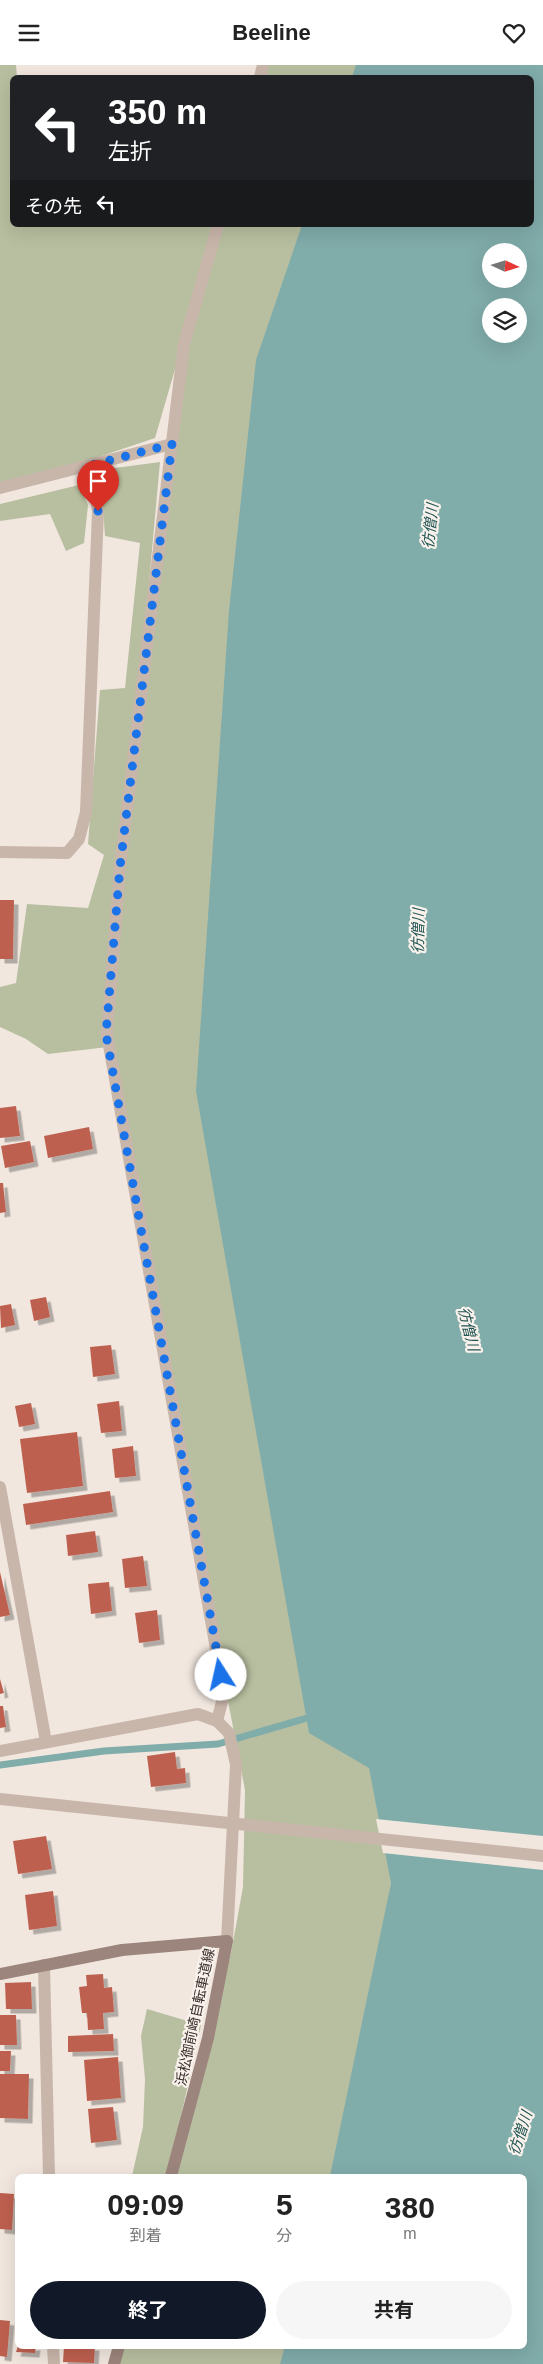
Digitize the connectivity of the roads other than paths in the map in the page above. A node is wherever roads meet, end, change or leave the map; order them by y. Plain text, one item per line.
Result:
1 (217, 227) edge
2 (172, 444) junction
3 (92, 465) junction
4 (0, 488) edge
5 (0, 853) edge
6 (0, 1487) edge
7 (217, 1721) junction
8 (46, 1742) junction
9 (0, 1751) edge
10 (0, 1799) edge
11 (232, 1825) junction
12 (543, 1856) edge
13 (227, 1941) junction
14 (44, 1965) junction
15 (0, 1974) edge
16 (49, 2174) edge
17 (172, 2174) edge
18 (53, 2349) edge
19 (118, 2349) edge
20 (54, 2364) edge
21 (114, 2364) edge

1 - 2 street
2 - 3 street
2 - 7 street
3 - 4 street
3 - 5 street
6 - 8 street
7 - 8 street
7 - 11 street
8 - 9 street
10 - 11 street
11 - 12 street
11 - 13 street
13 - 14 main road, 浜松御前崎自転車道線
13 - 17 main road, 浜松御前崎自転車道線
14 - 15 main road, 浜松御前崎自転車道線
14 - 16 street
18 - 20 street
19 - 21 main road

